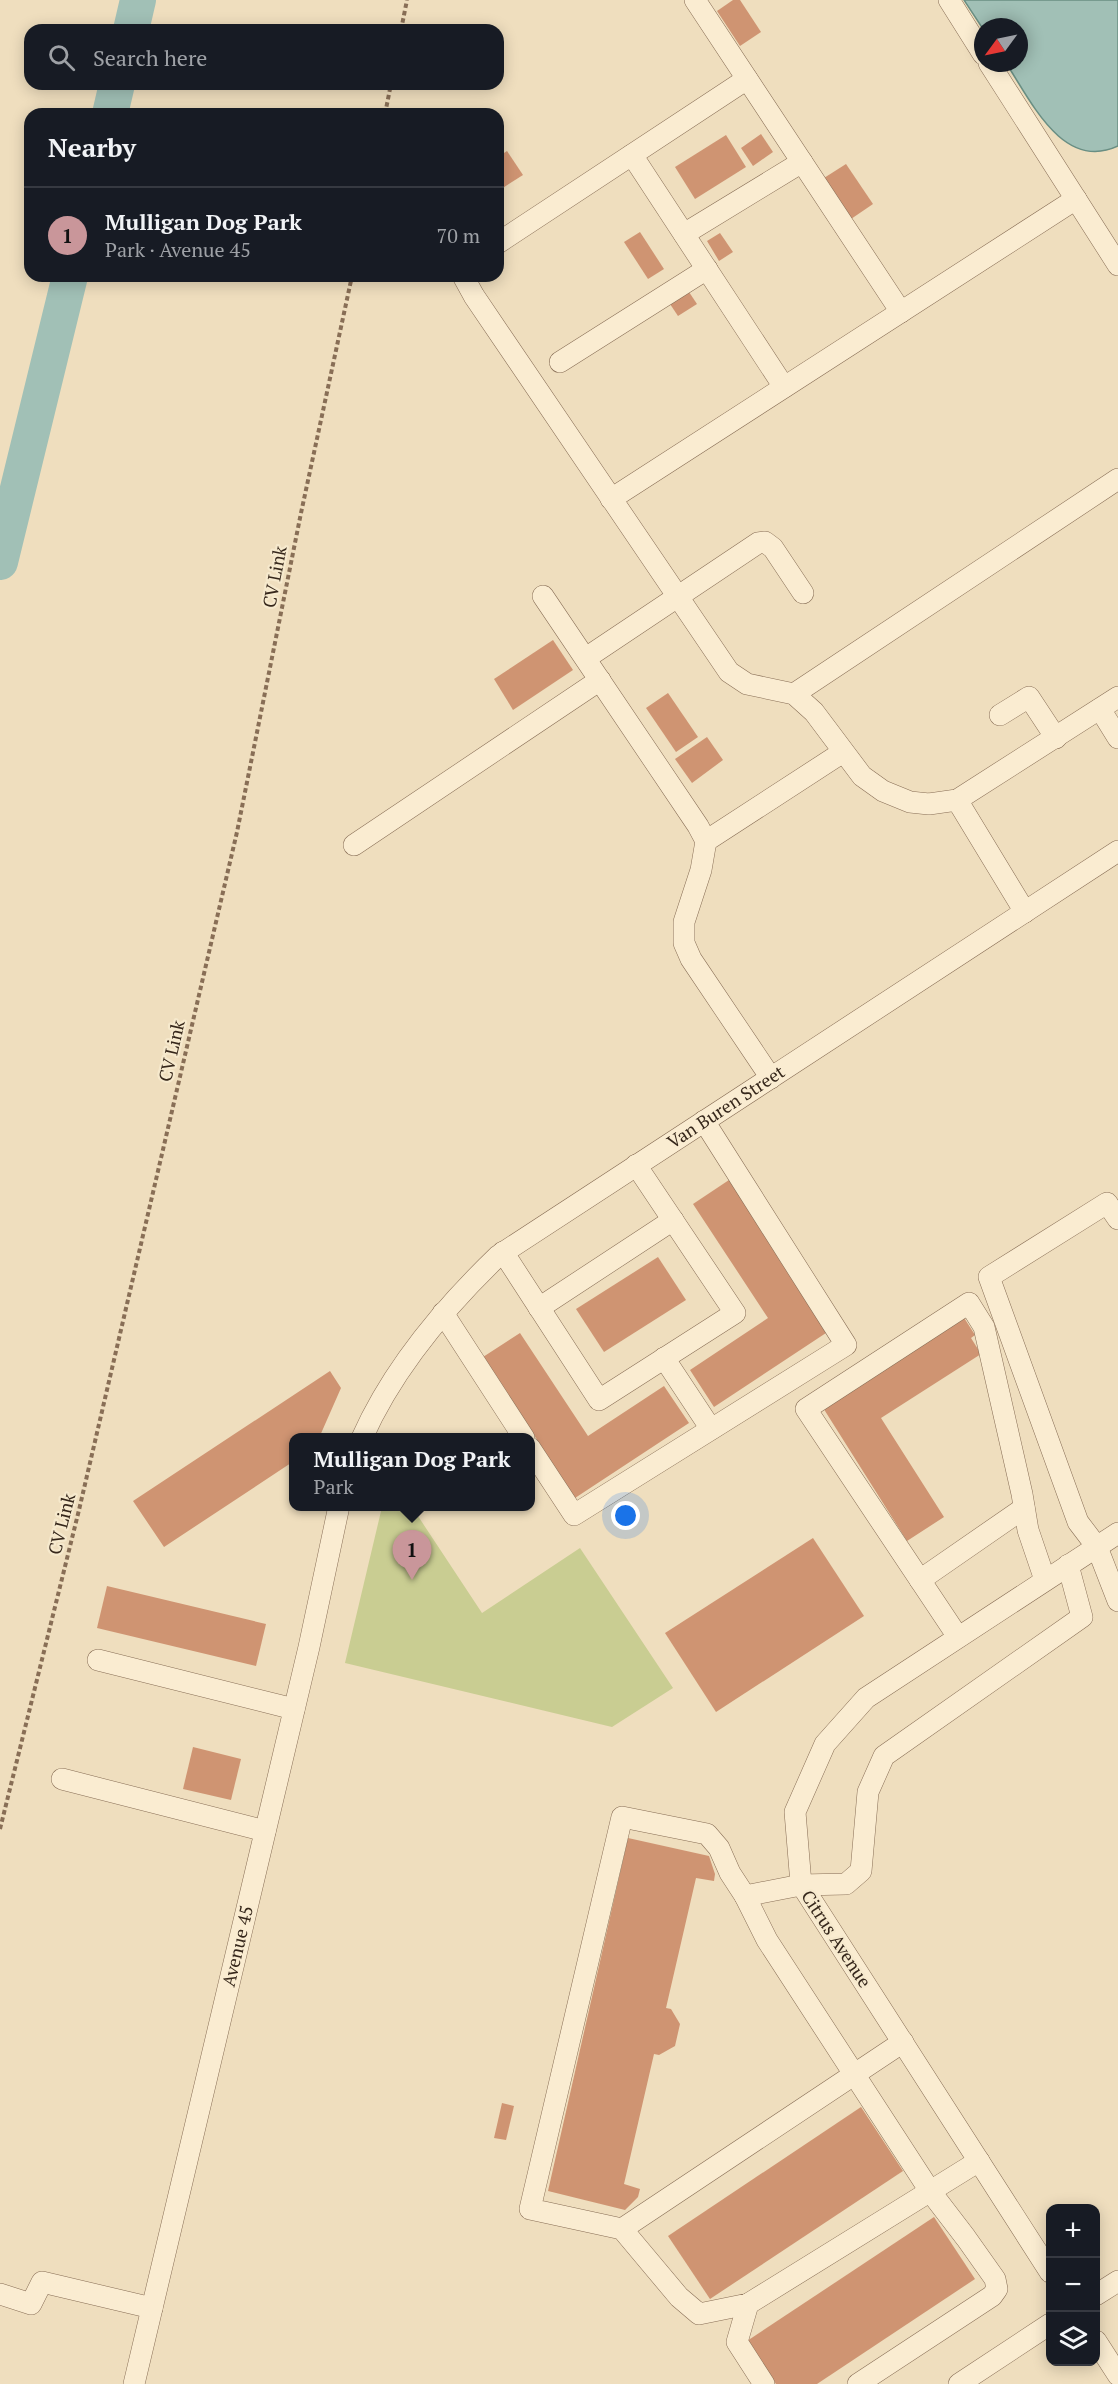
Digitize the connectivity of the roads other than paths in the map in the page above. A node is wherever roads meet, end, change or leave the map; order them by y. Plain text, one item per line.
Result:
1 (695, 0) edge
2 (949, 0) edge
3 (974, 40) edge
4 (995, 72) edge
5 (747, 79) junction
6 (632, 155) junction
7 (802, 162) junction
8 (1076, 199) junction
9 (684, 234) junction
10 (504, 239) edge
11 (1118, 265) edge
12 (707, 269) junction
13 (466, 282) edge
14 (901, 312) junction
15 (560, 362) dead end
16 (784, 387) junction
17 (1118, 479) edge
18 (611, 499) junction
19 (803, 592) dead end
20 (543, 596) dead end
21 (677, 597) junction
22 (586, 658) junction
23 (600, 680) junction
24 (794, 694) junction
25 (1118, 697) edge
26 (1100, 709) junction
27 (1000, 715) dead end
28 (1056, 738) junction
29 (1118, 738) edge
30 (843, 752) junction
31 (957, 800) junction
32 (706, 842) junction
33 (354, 845) dead end
34 (1118, 851) edge
35 (1026, 912) junction
36 (771, 1078) junction
37 (704, 1121) junction
38 (636, 1165) junction
39 (1118, 1219) edge
40 (673, 1220) junction
41 (503, 1252) junction
42 (539, 1308) junction
43 (443, 1313) junction
44 (664, 1359) junction
45 (711, 1429) junction
46 (364, 1433) edge
47 (521, 1433) edge
48 (535, 1454) edge
49 (1024, 1508) junction
50 (338, 1511) edge
51 (1118, 1533) edge
52 (1097, 1547) junction
53 (1068, 1565) junction
54 (920, 1580) junction
55 (1045, 1580) junction
56 (1118, 1601) edge
57 (958, 1637) junction
58 (98, 1660) dead end
59 (294, 1709) junction
60 (62, 1779) dead end
61 (265, 1831) junction
62 (801, 1885) junction
63 (745, 1896) junction
64 (903, 2042) junction
65 (854, 2074) junction
66 (979, 2161) junction
67 (930, 2191) junction
68 (622, 2229) junction
69 (1046, 2266) edge
70 (1118, 2281) edge
71 (1100, 2292) edge
72 (0, 2294) edge
73 (748, 2304) junction
74 (152, 2308) junction
75 (1046, 2327) edge
76 (1100, 2348) edge
77 (1118, 2375) edge
78 (134, 2384) edge
79 (764, 2384) edge
80 (858, 2384) edge
81 (959, 2384) edge

1 - 5 street
2 - 3 street
4 - 8 street
5 - 6 street
5 - 7 street
6 - 9 street
6 - 10 street
7 - 9 street
7 - 14 street
8 - 11 street
8 - 14 street
9 - 12 street
12 - 15 street
12 - 16 street
13 - 18 street
14 - 16 street
16 - 18 street
17 - 24 street
18 - 21 street
19 - 21 street
20 - 22 street
21 - 22 street
21 - 24 street
22 - 23 street
23 - 32 street
23 - 33 street
24 - 30 street
25 - 26 street
26 - 28 street
26 - 29 street
27 - 28 street
28 - 31 street
30 - 31 street
30 - 32 street
31 - 35 street
32 - 36 street
34 - 35 street, Van Buren Street
35 - 36 street, Van Buren Street
36 - 37 street, Van Buren Street
37 - 38 street, Van Buren Street
37 - 45 street
38 - 40 street
38 - 41 street, Van Buren Street
39 - 52 street
40 - 42 street
40 - 44 street
41 - 42 street
41 - 43 street, Van Buren Street
42 - 44 street
43 - 46 street, Van Buren Street
43 - 47 street
44 - 45 street
45 - 48 street
49 - 54 street
49 - 54 street
49 - 55 street
50 - 59 street, Avenue 45
51 - 52 street, Citrus Avenue
52 - 53 street, Citrus Avenue
52 - 56 street
53 - 55 street, Citrus Avenue
53 - 62 street
54 - 57 street
55 - 57 street, Citrus Avenue
57 - 62 street, Citrus Avenue
58 - 59 street
59 - 61 street, Avenue 45
60 - 61 street
61 - 74 street, Avenue 45
62 - 63 street
62 - 64 street, Citrus Avenue
63 - 65 street
63 - 68 street
64 - 65 street
64 - 66 street, Citrus Avenue
65 - 67 street
65 - 68 street
66 - 67 street
66 - 69 street, Citrus Avenue
67 - 73 street
67 - 80 street
68 - 73 street
70 - 71 street
72 - 74 street
73 - 79 street
74 - 78 street, Avenue 45
75 - 81 street
76 - 77 street

